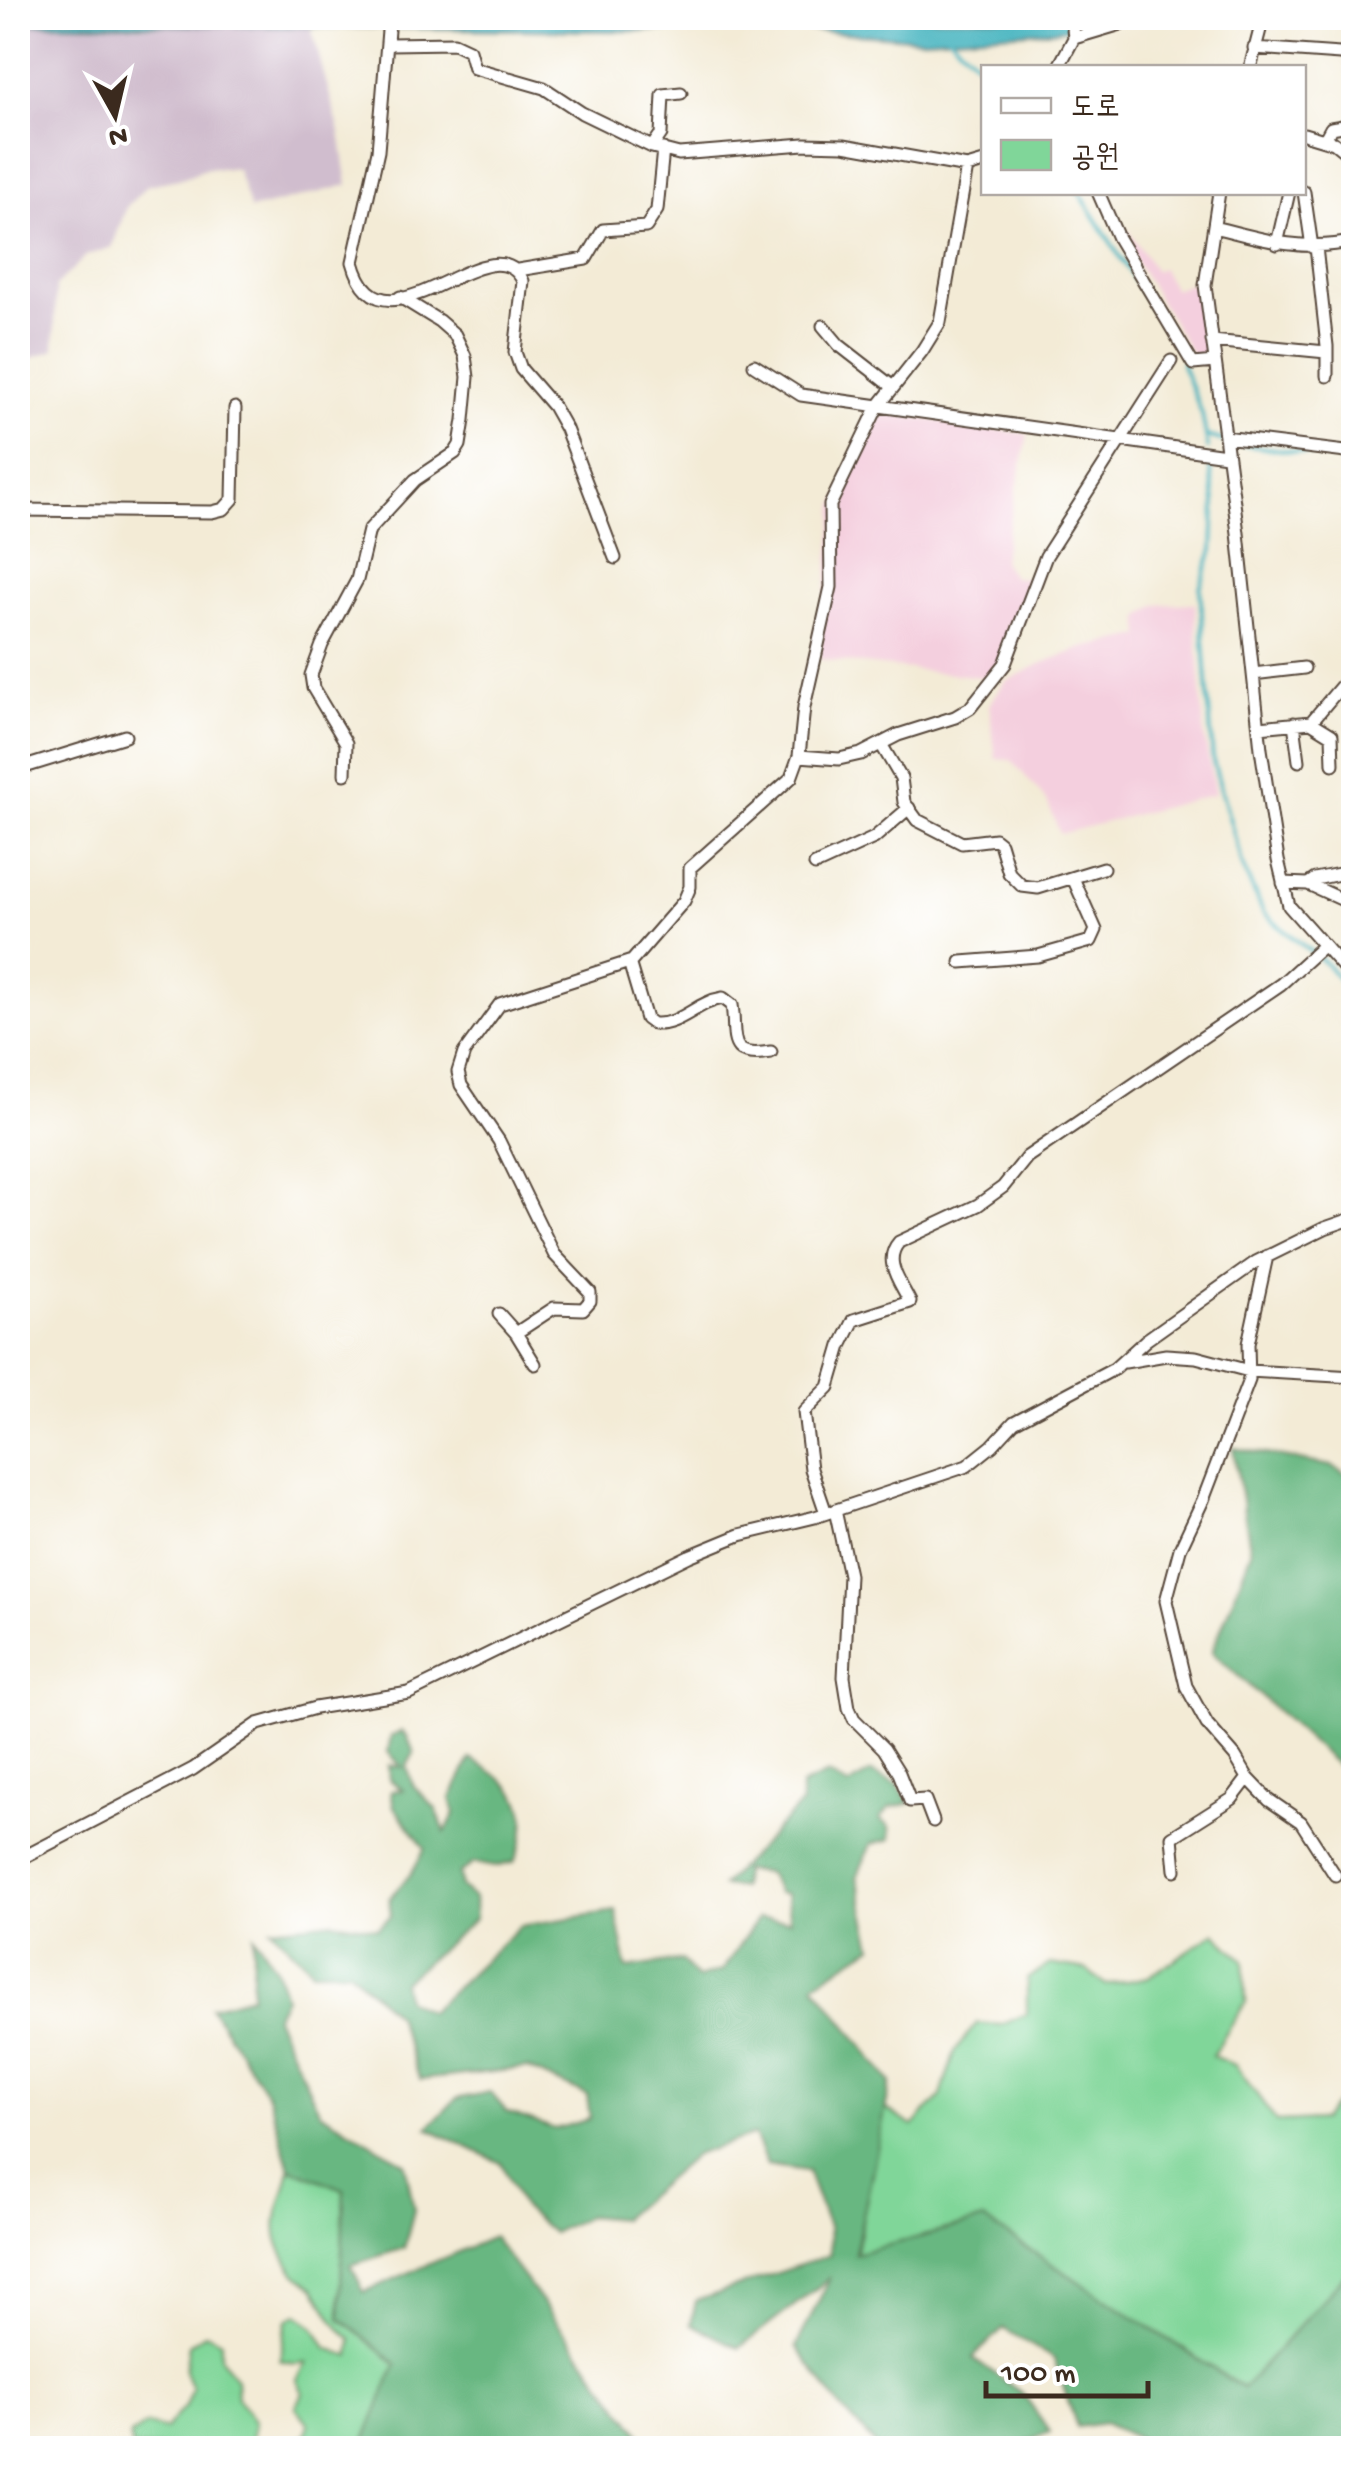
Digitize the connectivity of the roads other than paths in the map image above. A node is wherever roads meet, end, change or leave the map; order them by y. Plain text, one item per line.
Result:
1 (389, 18) edge
2 (1072, 18) edge
3 (1140, 18) edge
4 (1263, 18) edge
5 (1074, 34) junction
6 (389, 42) junction
7 (1254, 48) junction
8 (1354, 55) edge
9 (1059, 65) edge
10 (1251, 65) edge
11 (681, 93) dead end
12 (1354, 124) edge
13 (1306, 135) edge
14 (1324, 140) junction
15 (657, 148) junction
16 (1354, 159) edge
17 (981, 163) edge
18 (967, 167) junction
19 (1099, 195) edge
20 (1219, 195) edge
21 (1288, 195) edge
22 (1305, 195) edge
23 (1214, 227) junction
24 (1354, 241) edge
25 (1277, 244) junction
26 (1314, 247) junction
27 (518, 270) junction
28 (400, 298) junction
29 (823, 326) dead end
30 (1212, 340) junction
31 (1326, 352) junction
32 (1171, 361) dead end
33 (1215, 362) junction
34 (754, 365) dead end
35 (1327, 376) dead end
36 (894, 387) junction
37 (234, 408) dead end
38 (878, 408) junction
39 (1117, 440) junction
40 (1224, 446) junction
41 (1354, 453) edge
42 (18, 510) edge
43 (615, 558) dead end
44 (1304, 668) dead end
45 (1354, 671) edge
46 (1253, 674) junction
47 (1311, 722) junction
48 (1294, 724) junction
49 (1258, 726) junction
50 (125, 736) dead end
51 (881, 744) junction
52 (798, 756) junction
53 (1299, 761) dead end
54 (1332, 764) dead end
55 (18, 770) edge
56 (345, 774) dead end
57 (908, 808) junction
58 (816, 864) dead end
59 (1103, 868) dead end
60 (1354, 871) edge
61 (1073, 878) junction
62 (1283, 882) junction
63 (1308, 884) junction
64 (1354, 905) edge
65 (1321, 948) junction
66 (630, 962) junction
67 (961, 962) dead end
68 (1354, 980) edge
69 (771, 1052) dead end
70 (1354, 1218) edge
71 (1267, 1256) junction
72 (499, 1314) dead end
73 (516, 1334) junction
74 (1120, 1363) junction
75 (535, 1364) dead end
76 (1249, 1371) junction
77 (1354, 1376) edge
78 (830, 1512) junction
79 (1248, 1778) junction
80 (933, 1821) dead end
81 (18, 1860) edge
82 (1175, 1870) dead end
83 (1335, 1875) dead end

1 - 6 street
2 - 5 street
3 - 5 street
4 - 7 street
5 - 9 street
6 - 15 street
6 - 28 street
7 - 8 street
7 - 10 street
11 - 15 street
12 - 14 street
13 - 14 street
14 - 16 street
15 - 18 street
15 - 27 street
17 - 18 street
18 - 36 street
19 - 33 street
20 - 23 street
21 - 25 street
22 - 26 street
23 - 25 street
23 - 30 street
24 - 26 street
25 - 26 street
26 - 31 street
27 - 28 street
27 - 43 street
28 - 56 street
29 - 36 street
30 - 31 street
30 - 33 street
31 - 35 street
32 - 39 street
33 - 40 street
34 - 38 street
36 - 38 street
37 - 42 street
38 - 39 street
38 - 52 street
39 - 40 street
39 - 51 street
40 - 41 street
40 - 46 street
44 - 46 street
45 - 47 street
46 - 49 street
47 - 48 street
47 - 54 street
48 - 49 street
48 - 53 street
49 - 62 street
50 - 55 street
51 - 52 street
51 - 57 street
52 - 66 street
57 - 58 street
57 - 61 street
59 - 61 street
60 - 63 street
61 - 67 street
62 - 63 street
62 - 65 street
63 - 64 street
65 - 68 street
65 - 78 street
66 - 69 street
66 - 73 street
70 - 71 street
71 - 74 street
71 - 76 street
72 - 73 street
73 - 75 street
74 - 76 street
74 - 78 street
76 - 77 street
76 - 79 street
78 - 80 street
78 - 81 street
79 - 82 street
79 - 83 street

